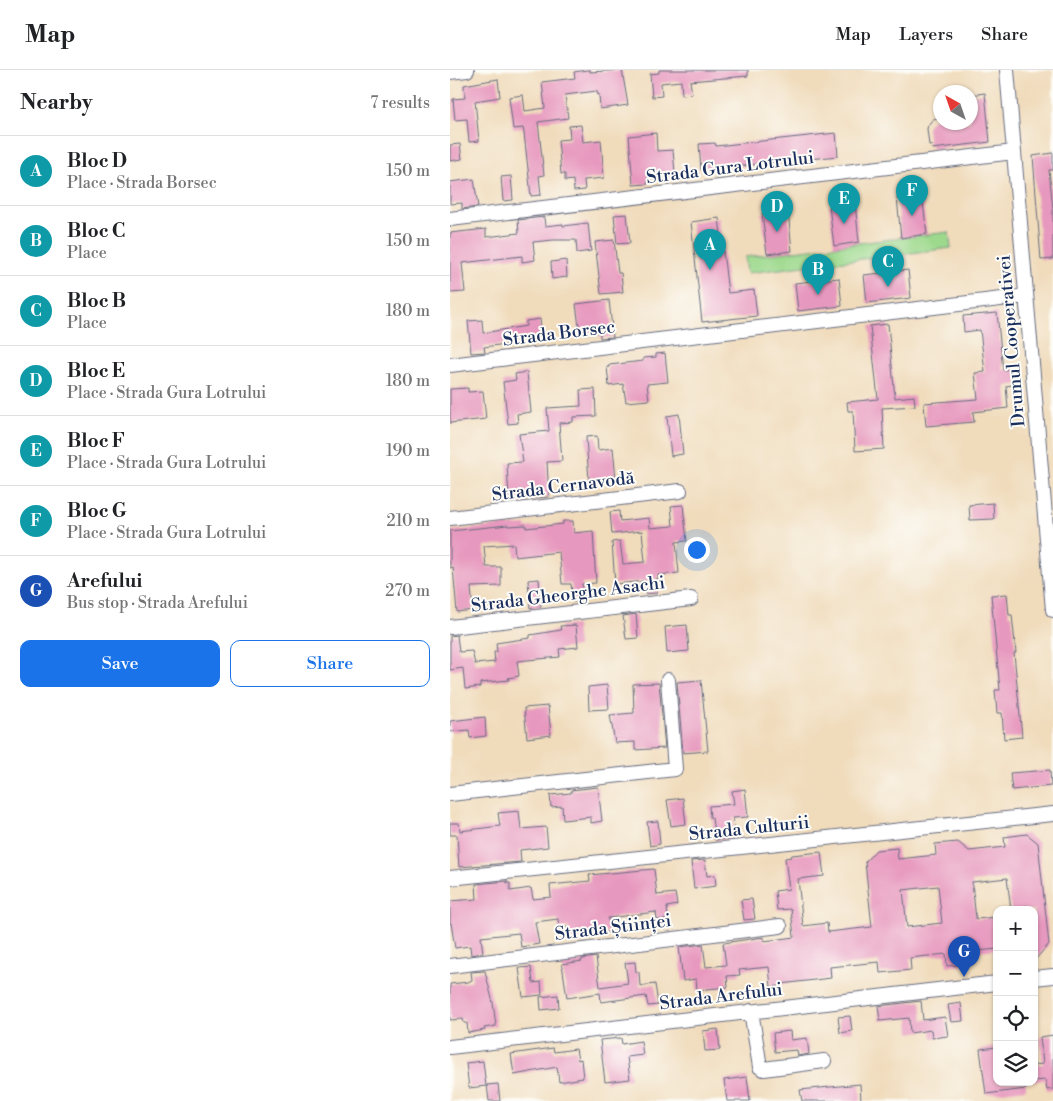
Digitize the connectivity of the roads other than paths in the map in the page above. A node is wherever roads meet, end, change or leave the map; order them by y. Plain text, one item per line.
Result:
1 (467, 70) edge
2 (1007, 70) edge
3 (450, 72) edge
4 (1014, 152) junction
5 (450, 219) edge
6 (1026, 296) junction
7 (450, 365) edge
8 (680, 491) dead end
9 (450, 518) edge
10 (691, 599) dead end
11 (1053, 610) edge
12 (450, 627) edge
13 (668, 680) dead end
14 (450, 794) edge
15 (1053, 814) edge
16 (450, 878) edge
17 (780, 926) dead end
18 (450, 966) edge
19 (1053, 976) edge
20 (1038, 978) edge
21 (993, 983) edge
22 (751, 1011) junction
23 (450, 1047) edge
24 (824, 1061) dead end

1 - 3 street
2 - 4 street, Drumul Cooperativei
4 - 5 street, Strada Gura Lotrului
4 - 6 street, Drumul Cooperativei
6 - 7 street, Strada Borsec
6 - 11 street, Drumul Cooperativei
8 - 9 street, Strada Cernavodă
10 - 12 street, Strada Gheorghe Asachi
13 - 14 street
15 - 16 street, Strada Culturii
17 - 18 street, Strada Științei
19 - 20 street
21 - 22 street, Strada Arefului
22 - 23 street, Strada Arefului
22 - 24 street

